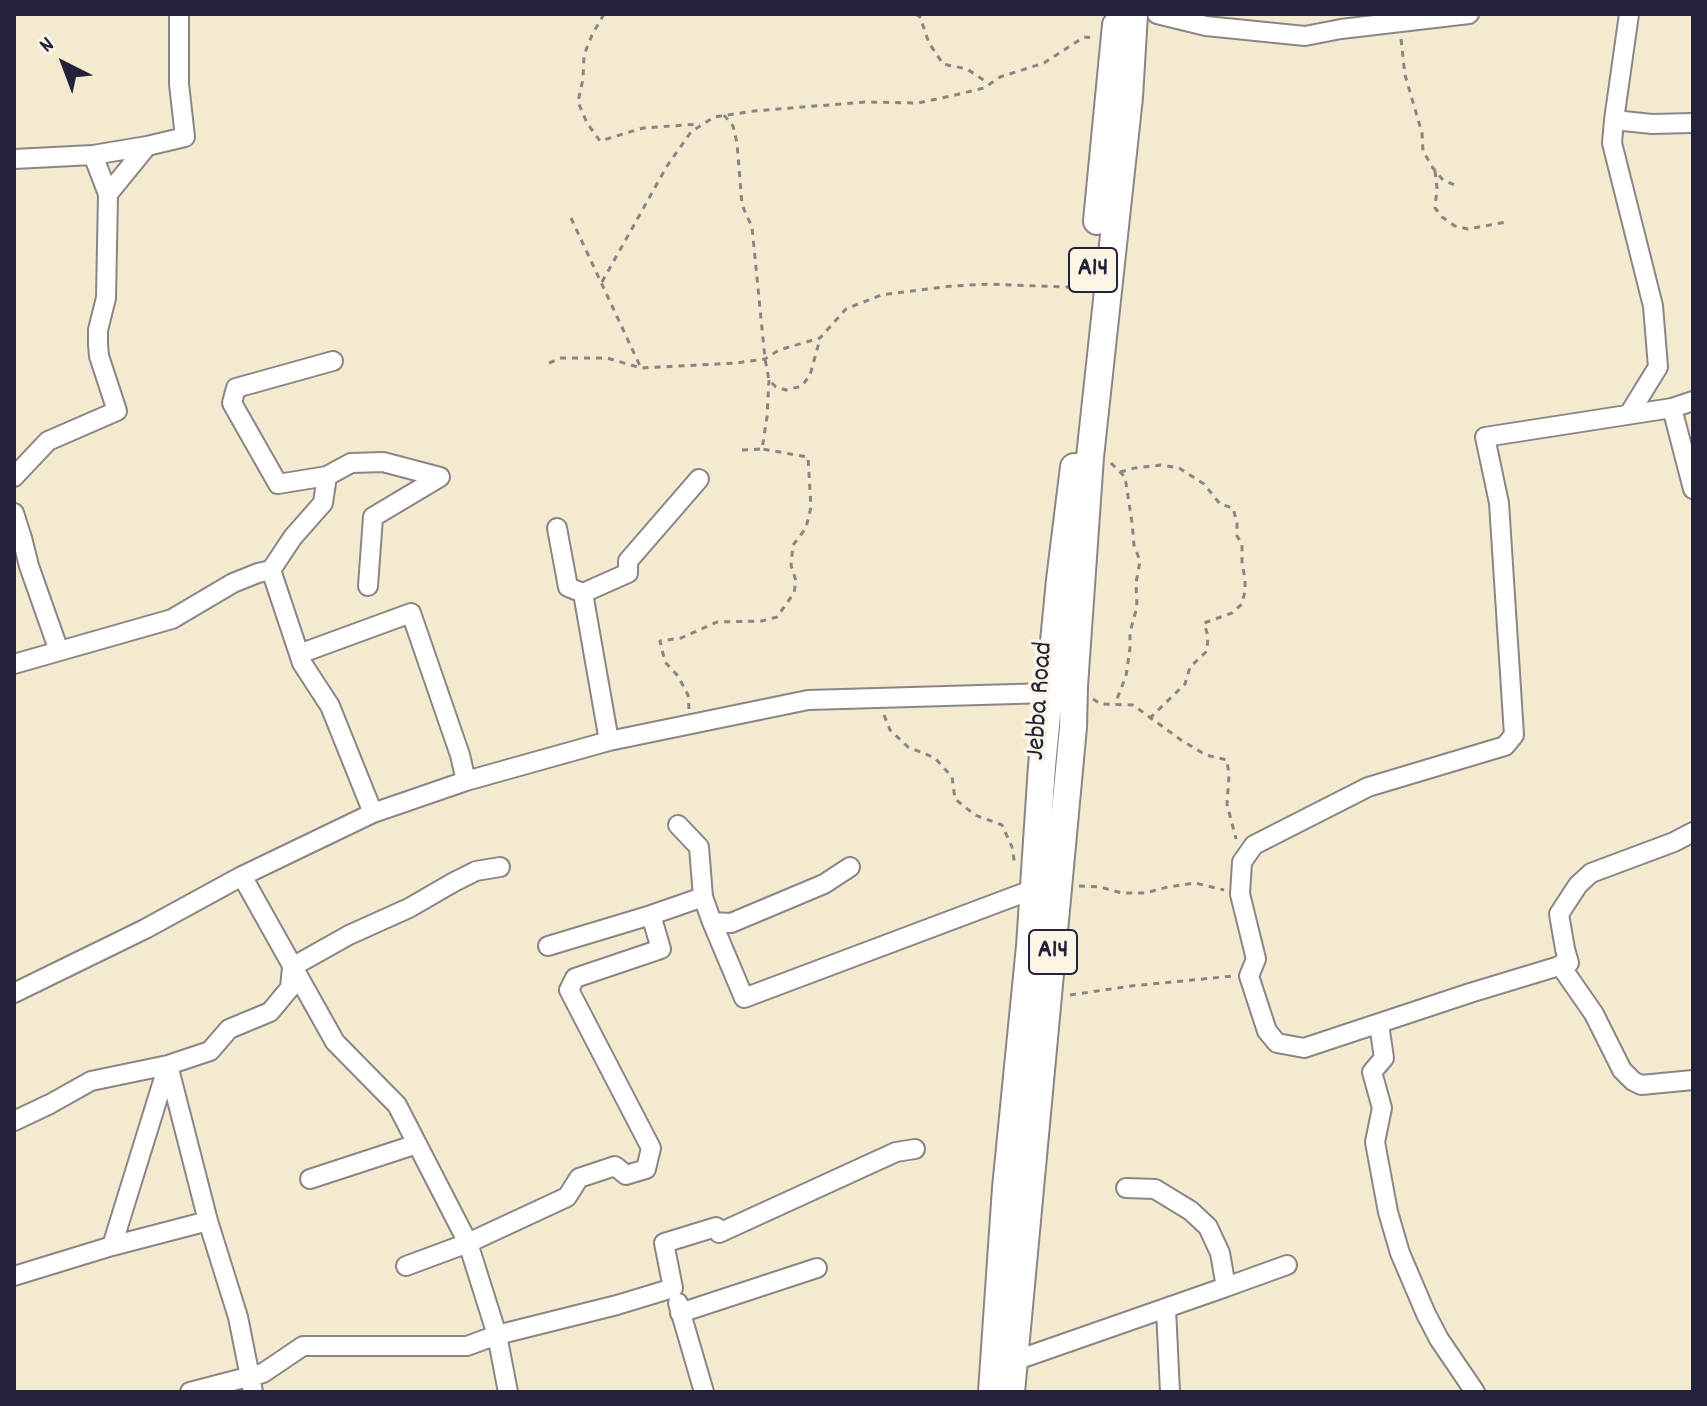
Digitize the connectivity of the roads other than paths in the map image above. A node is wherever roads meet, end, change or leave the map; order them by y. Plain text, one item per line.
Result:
1 (180, 14) edge
2 (1134, 14) edge
3 (1157, 14) edge
4 (1469, 14) edge
5 (1629, 14) edge
6 (1116, 26) edge
7 (1614, 120) junction
8 (1693, 123) edge
9 (147, 146) junction
10 (93, 155) junction
11 (14, 159) edge
12 (108, 194) junction
13 (333, 361) dead end
14 (1693, 401) edge
15 (1672, 408) junction
16 (1629, 414) junction
17 (327, 476) junction
18 (14, 477) edge
19 (699, 479) dead end
20 (1693, 489) edge
21 (14, 513) edge
22 (557, 528) dead end
23 (271, 570) junction
24 (368, 586) dead end
25 (583, 593) junction
26 (59, 651) junction
27 (299, 654) junction
28 (14, 664) edge
29 (1062, 689) junction
30 (609, 741) junction
31 (466, 781) junction
32 (373, 813) junction
33 (678, 825) dead end
34 (1693, 832) edge
35 (500, 867) dead end
36 (850, 867) dead end
37 (242, 876) junction
38 (1036, 892) junction
39 (703, 897) junction
40 (651, 915) junction
41 (712, 922) junction
42 (548, 946) dead end
43 (1560, 965) junction
44 (292, 967) junction
45 (14, 993) edge
46 (1379, 1024) junction
47 (168, 1065) junction
48 (1693, 1080) edge
49 (14, 1121) edge
50 (417, 1144) junction
51 (915, 1149) dead end
52 (310, 1179) dead end
53 (1126, 1188) dead end
54 (208, 1221) junction
55 (468, 1243) junction
56 (112, 1246) junction
57 (1287, 1265) dead end
58 (406, 1266) dead end
59 (817, 1268) dead end
60 (14, 1275) edge
61 (1226, 1287) junction
62 (673, 1288) junction
63 (1166, 1309) junction
64 (680, 1313) junction
65 (497, 1335) junction
66 (1014, 1361) junction
67 (251, 1385) edge
68 (190, 1392) edge
69 (508, 1392) edge
70 (704, 1392) edge
71 (993, 1392) edge
72 (1170, 1392) edge
73 (1475, 1392) edge

1 - 9 street
2 - 29 highway, Jebba Road / A14
3 - 4 street
5 - 7 street
6 - 29 highway, A14
7 - 8 street
7 - 16 street
9 - 10 street
9 - 12 street
10 - 11 street
10 - 12 street
12 - 18 street
13 - 17 street
14 - 15 street
15 - 16 street
15 - 20 street
16 - 46 street
17 - 23 street
17 - 24 street
19 - 25 street
21 - 26 street
22 - 25 street
23 - 26 street
23 - 27 street
25 - 30 street
26 - 28 street
27 - 31 street
27 - 32 street
29 - 30 street
29 - 38 highway
30 - 31 street
31 - 32 street
32 - 37 street
33 - 39 street
34 - 43 street
35 - 44 street
36 - 41 street
37 - 44 street
37 - 45 street
38 - 41 street
38 - 66 highway, A14
38 - 71 highway
39 - 40 street
39 - 41 street
40 - 42 street
40 - 55 street
43 - 46 street
43 - 48 street
44 - 47 street
44 - 50 street
46 - 73 street
47 - 49 street
47 - 54 street
47 - 56 street
50 - 52 street
50 - 55 street
51 - 62 street
53 - 61 street
54 - 56 street
54 - 67 street
55 - 58 street
55 - 65 street
56 - 60 street
57 - 61 street
59 - 64 street
61 - 63 street
62 - 64 street
62 - 65 street
63 - 66 street
63 - 72 street
64 - 70 street
65 - 67 street
65 - 69 street
66 - 71 highway, A14
67 - 68 street

